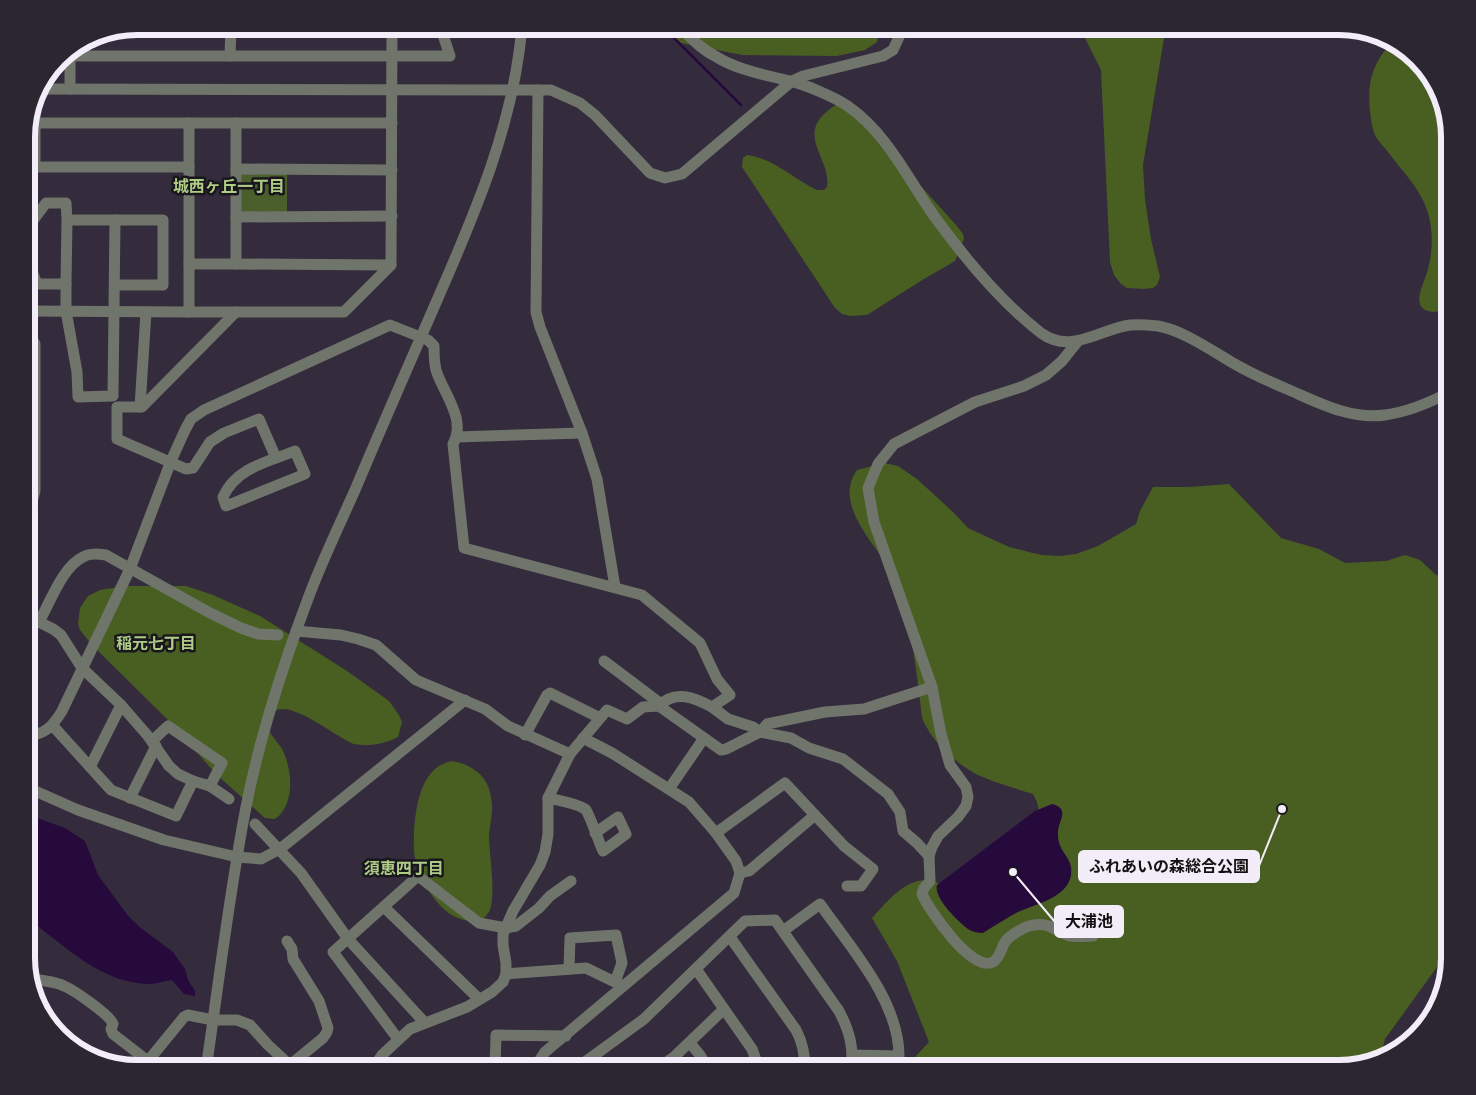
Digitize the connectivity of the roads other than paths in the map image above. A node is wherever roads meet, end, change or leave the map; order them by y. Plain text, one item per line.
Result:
1 (231, 35) edge
2 (392, 35) edge
3 (443, 35) edge
4 (521, 35) edge
5 (688, 35) edge
6 (900, 35) edge
7 (78, 54) edge
8 (230, 56) junction
9 (392, 56) junction
10 (68, 62) edge
11 (792, 81) junction
12 (47, 89) edge
13 (392, 89) junction
14 (513, 89) junction
15 (70, 90) junction
16 (538, 90) junction
17 (36, 123) edge
18 (189, 123) junction
19 (236, 123) junction
20 (392, 123) junction
21 (35, 167) edge
22 (189, 167) junction
23 (236, 169) junction
24 (392, 170) junction
25 (392, 216) junction
26 (236, 217) junction
27 (35, 218) edge
28 (67, 220) junction
29 (115, 220) junction
30 (189, 264) junction
31 (236, 264) junction
32 (391, 265) junction
33 (35, 279) edge
34 (66, 284) junction
35 (115, 285) junction
36 (35, 311) edge
37 (66, 311) junction
38 (115, 312) junction
39 (146, 312) junction
40 (190, 312) junction
41 (236, 312) junction
42 (421, 336) junction
43 (1078, 341) junction
44 (1441, 397) edge
45 (140, 407) junction
46 (582, 433) junction
47 (457, 436) junction
48 (276, 458) junction
49 (171, 461) junction
50 (130, 569) junction
51 (615, 587) junction
52 (39, 622) junction
53 (35, 623) edge
54 (296, 631) junction
55 (278, 635) dead end
56 (604, 661) dead end
57 (82, 668) junction
58 (932, 687) junction
59 (465, 700) junction
60 (121, 705) junction
61 (660, 705) junction
62 (712, 707) junction
63 (600, 718) junction
64 (53, 726) junction
65 (760, 732) junction
66 (35, 735) edge
67 (525, 735) junction
68 (583, 738) junction
69 (704, 738) junction
70 (154, 744) junction
71 (570, 754) junction
72 (90, 767) junction
73 (192, 781) junction
74 (210, 786) junction
75 (669, 789) junction
76 (35, 791) edge
77 (130, 798) junction
78 (548, 798) junction
79 (229, 799) dead end
80 (815, 815) junction
81 (256, 824) dead end
82 (595, 833) dead end
83 (716, 833) junction
84 (280, 849) junction
85 (929, 856) junction
86 (237, 857) junction
87 (740, 873) junction
88 (570, 881) dead end
89 (847, 886) dead end
90 (384, 907) junction
91 (506, 928) junction
92 (783, 931) junction
93 (1093, 936) dead end
94 (730, 937) junction
95 (348, 939) junction
96 (287, 941) dead end
97 (568, 969) junction
98 (696, 969) junction
99 (506, 974) junction
100 (37, 980) edge
101 (620, 984) junction
102 (479, 999) junction
103 (724, 1009) junction
104 (213, 1020) junction
105 (425, 1023) junction
106 (566, 1036) junction
107 (398, 1039) junction
108 (690, 1043) junction
109 (852, 1055) junction
110 (147, 1060) edge
111 (149, 1060) edge
112 (207, 1060) edge
113 (284, 1060) edge
114 (299, 1060) edge
115 (379, 1060) edge
116 (495, 1060) edge
117 (540, 1060) edge
118 (588, 1060) edge
119 (670, 1060) edge
120 (703, 1060) edge
121 (756, 1060) edge
122 (805, 1060) edge
123 (852, 1060) edge

1 - 8 street
2 - 9 street
3 - 9 street
4 - 14 street
5 - 11 street
6 - 11 street
7 - 8 street
8 - 9 street
9 - 13 street
10 - 15 street
11 - 16 street
11 - 43 street
12 - 15 street
13 - 14 street
13 - 15 street
13 - 20 street
14 - 16 street
14 - 42 street
16 - 46 street
17 - 18 street
18 - 19 street
18 - 22 street
19 - 20 street
19 - 23 street
20 - 24 street
21 - 22 street
22 - 30 street
23 - 24 street
23 - 26 street
24 - 25 street
25 - 26 street
25 - 32 street
26 - 31 street
27 - 28 street
28 - 29 street
28 - 34 street
29 - 35 street
29 - 35 street
30 - 31 street
30 - 40 street
31 - 32 street
32 - 41 street
33 - 34 street
34 - 37 street
35 - 38 street
36 - 37 street
37 - 38 street
37 - 38 street
38 - 39 street
39 - 40 street
39 - 45 street
40 - 41 street
41 - 45 street
42 - 47 street
42 - 49 street
42 - 54 street
43 - 44 street
43 - 58 street
45 - 49 street
46 - 47 street
46 - 51 street
47 - 51 street
48 - 48 street
48 - 49 street
49 - 50 street
50 - 52 street
50 - 55 street
50 - 57 street
51 - 62 street
52 - 53 street
52 - 57 street
54 - 59 street
54 - 86 street
56 - 61 street
57 - 60 street
57 - 64 street
58 - 65 street
58 - 85 street
59 - 67 street
59 - 84 street
60 - 70 street
60 - 72 street
61 - 62 street
61 - 63 street
61 - 69 street
62 - 65 street
63 - 67 street
63 - 68 street
64 - 66 street
64 - 72 street
65 - 69 street
65 - 85 street
67 - 71 street
68 - 71 street
68 - 75 street
69 - 75 street
70 - 73 street
70 - 74 street
70 - 77 street
71 - 78 street
72 - 77 street
73 - 74 street
73 - 77 street
74 - 79 street
75 - 83 street
76 - 86 street
78 - 82 street
78 - 91 street
80 - 83 street
80 - 87 street
80 - 89 street
81 - 84 street
83 - 87 street
84 - 86 street
84 - 95 street
85 - 93 street
86 - 104 street
87 - 101 street
88 - 91 street
90 - 91 street
90 - 95 street
90 - 102 street
91 - 99 street
92 - 94 street
92 - 109 street
92 - 109 street
94 - 98 street
94 - 122 street
95 - 105 street
95 - 107 street
96 - 114 street
97 - 99 street
97 - 101 street
97 - 101 street
98 - 103 street
98 - 118 street
99 - 102 street
100 - 110 street
101 - 106 street
102 - 105 street
103 - 108 street
103 - 121 street
104 - 111 street
104 - 112 street
104 - 113 street
105 - 107 street
106 - 116 street
106 - 117 street
107 - 115 street
108 - 119 street
108 - 120 street
109 - 123 street

